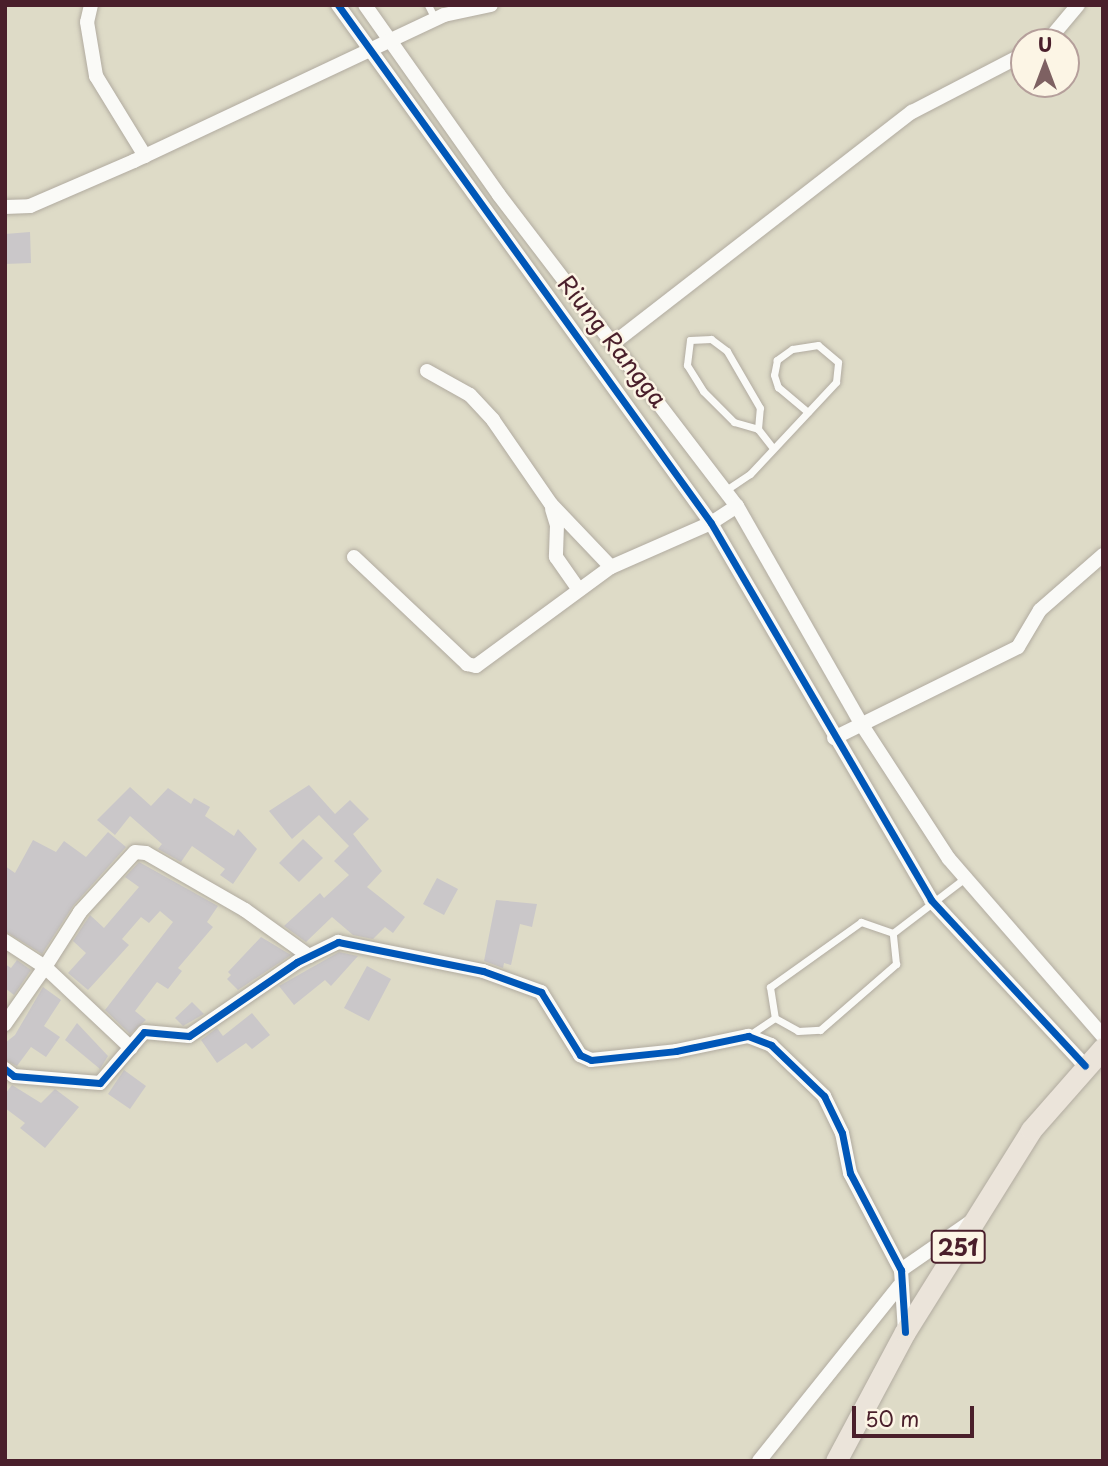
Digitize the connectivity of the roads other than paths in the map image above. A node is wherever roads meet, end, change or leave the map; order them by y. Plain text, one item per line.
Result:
1 (91, 5) edge
2 (338, 5) edge
3 (365, 5) edge
4 (428, 5) edge
5 (491, 5) edge
6 (1078, 5) edge
7 (435, 19) junction
8 (1058, 28) edge
9 (387, 38) junction
10 (367, 49) junction
11 (1010, 61) edge
12 (145, 156) junction
13 (5, 207) edge
14 (615, 342) junction
15 (427, 371) dead end
16 (808, 412) junction
17 (758, 429) junction
18 (773, 448) junction
19 (726, 490) junction
20 (551, 504) junction
21 (737, 506) junction
22 (711, 523) junction
23 (1103, 555) edge
24 (354, 557) dead end
25 (611, 567) junction
26 (579, 590) junction
27 (860, 722) junction
28 (834, 738) junction
29 (965, 878) junction
30 (931, 900) junction
31 (893, 933) junction
32 (5, 941) edge
33 (309, 956) junction
34 (45, 967) junction
35 (775, 1018) junction
36 (5, 1024) edge
37 (1103, 1036) edge
38 (748, 1037) junction
39 (131, 1048) junction
40 (1103, 1048) edge
41 (1085, 1066) junction
42 (8, 1076) edge
43 (974, 1220) junction
44 (901, 1270) junction
45 (899, 1286) junction
46 (905, 1332) junction
47 (759, 1461) edge
48 (836, 1461) edge

1 - 12 street
2 - 10 street
3 - 9 street, Riung Rangga
4 - 7 lane
5 - 7 street
6 - 8 street
7 - 9 street
9 - 10 street
9 - 14 street, Riung Rangga
10 - 12 street
10 - 22 street
11 - 14 street
12 - 13 street
14 - 19 street, Riung Rangga
15 - 20 street
16 - 16 lane
16 - 18 lane
17 - 17 lane
17 - 18 lane
18 - 19 lane
19 - 21 street, Riung Rangga
20 - 25 street
20 - 26 street
21 - 22 street
21 - 27 street, Riung Rangga
22 - 25 street
22 - 28 street
23 - 27 street
24 - 26 street
25 - 26 street
27 - 28 street
27 - 29 street, Riung Rangga
28 - 30 street
29 - 30 lane
29 - 37 street, Riung Rangga
30 - 31 lane
30 - 41 street
31 - 35 lane
31 - 35 lane
32 - 34 street
33 - 34 street
33 - 38 street
33 - 39 street
34 - 36 street
34 - 39 street
35 - 38 lane
38 - 44 street
39 - 42 street
40 - 41 main road, 251
41 - 43 main road, 251
43 - 44 street
43 - 46 main road, 251
44 - 45 street
45 - 46 street
45 - 47 street
46 - 48 main road, 251

